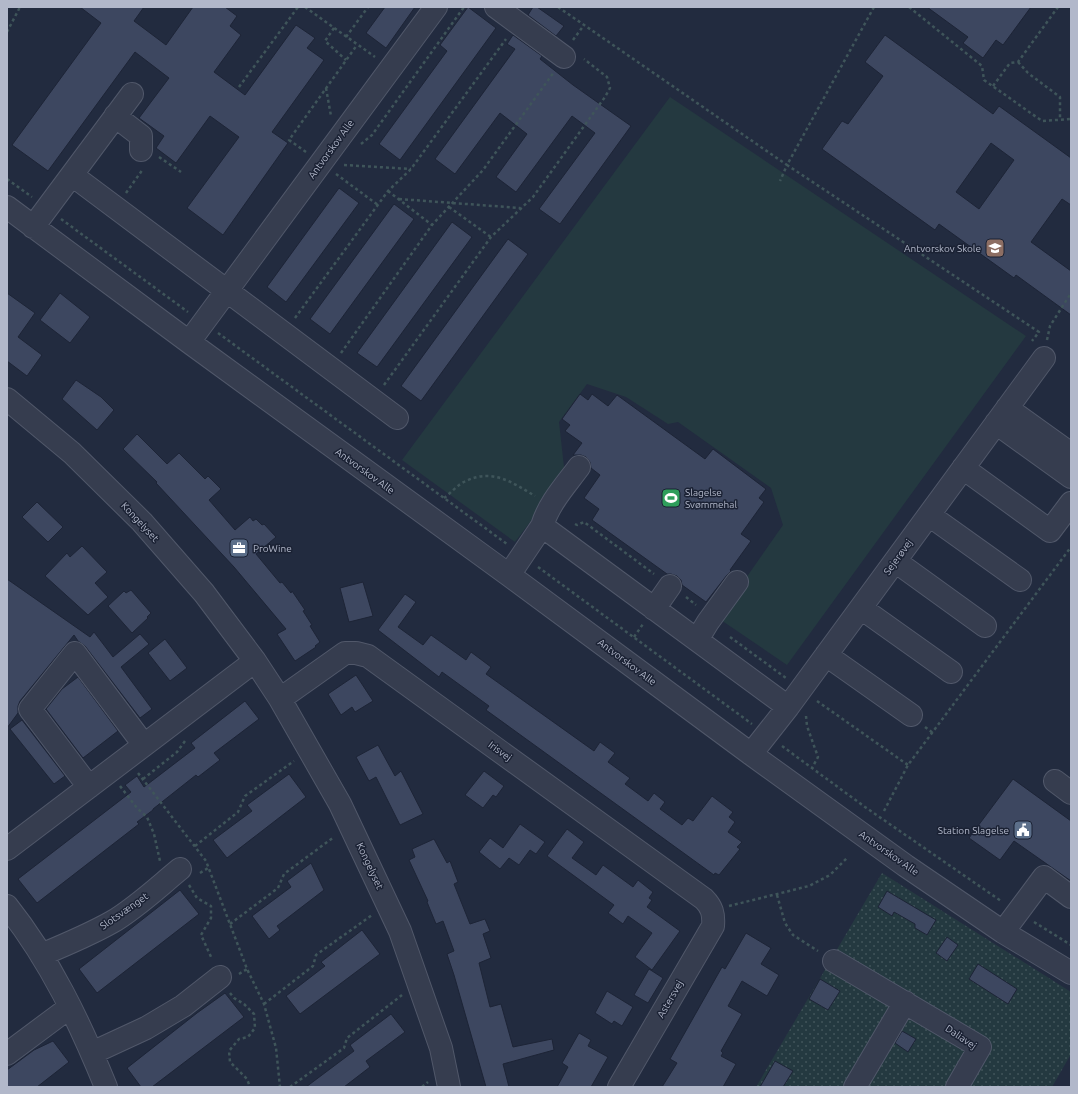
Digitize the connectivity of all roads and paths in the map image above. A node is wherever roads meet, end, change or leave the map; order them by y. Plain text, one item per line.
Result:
1 (20, 7) edge
2 (298, 7) edge
3 (305, 7) edge
4 (368, 7) edge
5 (436, 7) edge
6 (496, 7) edge
7 (558, 7) edge
8 (874, 7) edge
9 (909, 7) edge
10 (1058, 7) edge
11 (518, 23) junction
12 (334, 28) junction
13 (7, 32) edge
14 (346, 37) junction
15 (357, 45) junction
16 (564, 57) junction
17 (346, 60) junction
18 (1018, 62) junction
19 (391, 68) junction
20 (993, 86) junction
21 (239, 87) dead end
22 (132, 94) dead end
23 (115, 116) junction
24 (1060, 119) junction
25 (1071, 119) edge
26 (289, 140) dead end
27 (147, 156) junction
28 (337, 165) dead end
29 (787, 165) junction
30 (411, 169) junction
31 (181, 172) dead end
32 (72, 175) junction
33 (780, 181) dead end
34 (388, 191) junction
35 (399, 200) junction
36 (452, 203) junction
37 (7, 207) edge
38 (449, 207) junction
39 (116, 208) junction
40 (520, 208) junction
41 (432, 225) junction
42 (33, 227) junction
43 (491, 237) junction
44 (227, 291) junction
45 (1071, 293) edge
46 (284, 333) junction
47 (189, 342) junction
48 (1037, 351) junction
49 (330, 368) junction
50 (7, 399) edge
51 (373, 400) junction
52 (1001, 416) junction
53 (397, 418) dead end
54 (1071, 454) edge
55 (579, 467) dead end
56 (963, 468) junction
57 (1071, 477) edge
58 (1071, 503) edge
59 (929, 515) junction
60 (542, 526) junction
61 (1071, 547) edge
62 (895, 561) junction
63 (509, 575) junction
64 (1020, 580) dead end
65 (737, 582) dead end
66 (670, 586) dead end
67 (861, 608) junction
68 (654, 609) junction
69 (985, 626) dead end
70 (697, 640) junction
71 (826, 655) junction
72 (255, 661) junction
73 (950, 672) dead end
74 (280, 698) junction
75 (815, 699) dead end
76 (812, 704) dead end
77 (797, 711) junction
78 (911, 715) dead end
79 (144, 745) junction
80 (309, 750) junction
81 (751, 754) junction
82 (127, 758) junction
83 (812, 768) dead end
84 (109, 772) junction
85 (89, 787) junction
86 (884, 811) dead end
87 (350, 825) junction
88 (194, 846) junction
89 (7, 849) edge
90 (848, 857) dead end
91 (176, 873) joint
92 (777, 895) junction
93 (1071, 897) edge
94 (387, 904) junction
95 (712, 909) junction
96 (9, 914) edge
97 (230, 924) junction
98 (1003, 932) junction
99 (41, 955) junction
100 (834, 961) joint
101 (1071, 973) edge
102 (220, 978) dead end
103 (418, 983) junction
104 (905, 1002) junction
105 (264, 1004) junction
106 (70, 1007) junction
107 (92, 1053) junction
108 (7, 1054) edge
109 (106, 1087) edge
110 (280, 1087) edge
111 (290, 1087) edge
112 (449, 1087) edge
113 (619, 1087) edge
114 (855, 1087) edge
115 (957, 1087) edge

1 - 13 path
2 - 21 path
3 - 12 path
4 - 14 path
5 - 19 street, Antvorskov Alle
6 - 11 street
7 - 29 path
8 - 29 path
9 - 20 path
10 - 18 path
11 - 16 street
11 - 30 path
12 - 14 path
12 - 17 path
14 - 15 path
15 - 17 path
15 - 19 path
16 - 36 path
16 - 40 path
17 - 26 path
18 - 20 path
18 - 24 path
19 - 44 street, Antvorskov Alle
20 - 24 path
22 - 23 street
23 - 27 street
23 - 32 street
24 - 25 path
27 - 31 path
27 - 39 path
28 - 30 path
29 - 33 path
29 - 48 path
30 - 34 path
32 - 39 street
32 - 42 street
34 - 35 path
34 - 46 path
35 - 36 path
35 - 41 path
36 - 38 path
36 - 40 path
37 - 42 street, Antvorskov Alle
38 - 41 path
38 - 43 path
39 - 44 street
40 - 43 path
41 - 49 path
42 - 47 street, Antvorskov Alle
43 - 51 path
44 - 46 street
44 - 47 street, Antvorskov Alle
45 - 48 path
46 - 49 street
47 - 63 street, Antvorskov Alle
48 - 52 street, Sejerøvej
49 - 51 street
50 - 72 street, Kongelyset
51 - 53 street
52 - 54 street
52 - 56 street, Sejerøvej
52 - 57 street
55 - 60 street
56 - 58 street
56 - 59 street, Sejerøvej
59 - 62 street, Sejerøvej
59 - 64 street
60 - 63 street
60 - 68 street
61 - 86 path
62 - 67 street, Sejerøvej
62 - 69 street
63 - 81 street, Antvorskov Alle
65 - 70 street
66 - 68 street
67 - 71 street, Sejerøvej
67 - 73 street
68 - 70 street
70 - 77 street
71 - 77 street, Sejerøvej
71 - 78 street
72 - 74 street, Kongelyset
72 - 79 street
74 - 80 street, Kongelyset
74 - 95 street, Irisvej
75 - 76 path
77 - 81 street, Sejerøvej
77 - 83 path
79 - 82 street
79 - 85 street
80 - 87 street, Kongelyset
80 - 88 path
81 - 98 street, Antvorskov Alle
82 - 84 street
82 - 88 path
84 - 85 street
84 - 91 path
85 - 89 street
87 - 94 street, Kongelyset
87 - 97 path
88 - 97 path
90 - 92 path
91 - 99 street, Slotsvænget
92 - 95 path
92 - 100 path
93 - 98 street
94 - 103 street, Kongelyset
94 - 105 path
95 - 113 street, Astersvej
96 - 99 street
97 - 105 path
98 - 101 street, Antvorskov Alle
99 - 106 street
100 - 104 street, Daliavej
102 - 107 street
103 - 111 path
103 - 112 street, Kongelyset
104 - 114 street
104 - 115 street, Daliavej
105 - 110 path
106 - 107 street
106 - 108 street
107 - 109 street

